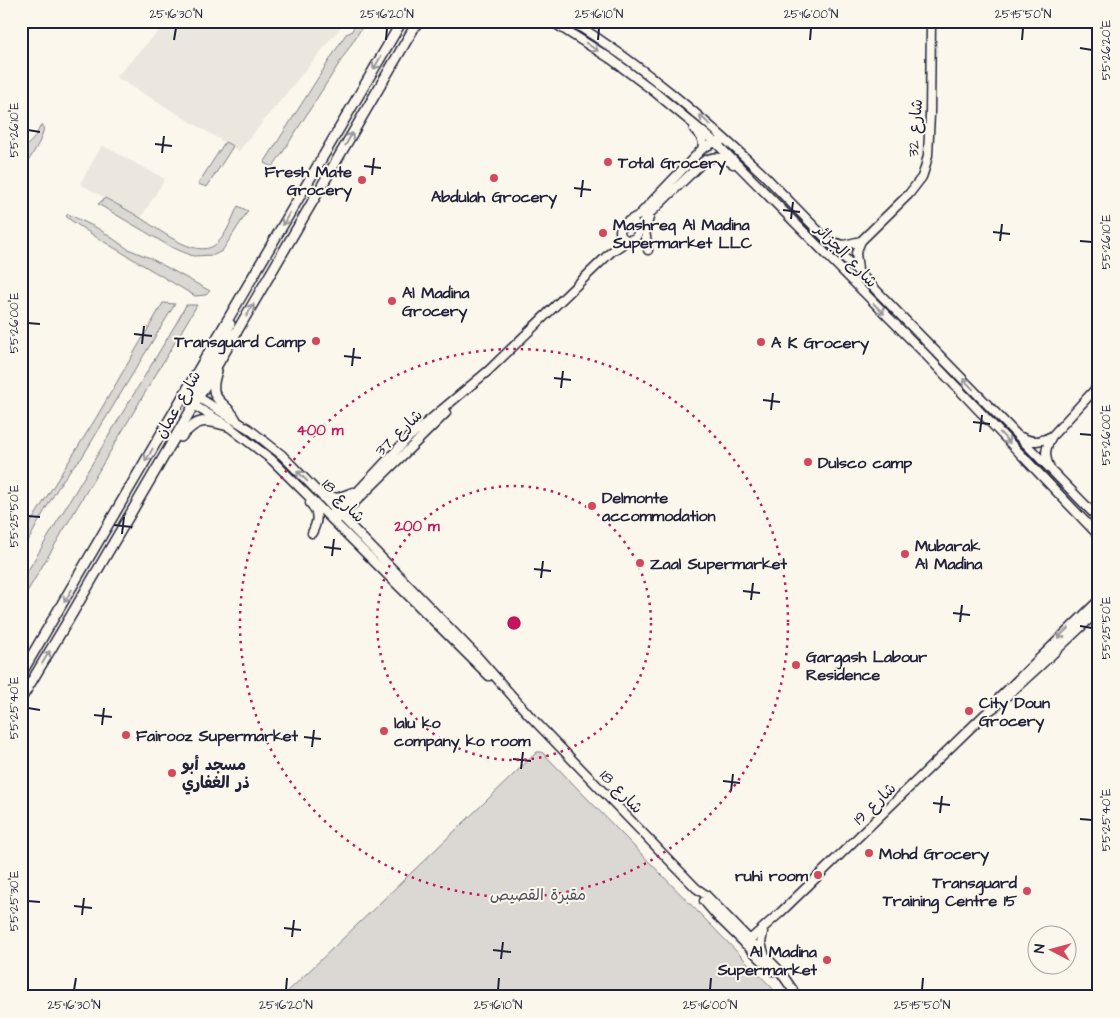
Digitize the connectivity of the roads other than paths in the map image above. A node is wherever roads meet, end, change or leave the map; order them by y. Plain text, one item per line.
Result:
1 (402, 21) edge
2 (418, 21) edge
3 (551, 21) edge
4 (572, 21) edge
5 (931, 21) edge
6 (414, 26) edge
7 (685, 115) junction
8 (715, 142) junction
9 (702, 149) junction
10 (747, 173) junction
11 (656, 206) junction
12 (627, 222) junction
13 (814, 227) junction
14 (638, 230) junction
15 (620, 234) junction
16 (629, 240) junction
17 (827, 240) junction
18 (861, 241) junction
19 (648, 250) dead end
20 (611, 252) junction
21 (859, 273) junction
22 (220, 362) junction
23 (488, 371) junction
24 (1099, 386) edge
25 (191, 397) junction
26 (236, 420) junction
27 (228, 426) junction
28 (1015, 433) junction
29 (1052, 436) junction
30 (174, 440) junction
31 (1054, 474) junction
32 (358, 491) junction
33 (306, 493) junction
34 (318, 493) junction
35 (335, 516) junction
36 (1099, 520) edge
37 (312, 533) dead end
38 (1099, 536) edge
39 (1099, 600) edge
40 (1099, 610) edge
41 (21, 674) edge
42 (21, 698) edge
43 (987, 712) junction
44 (696, 888) junction
45 (739, 930) junction
46 (761, 932) junction
47 (748, 943) junction
48 (766, 957) junction
49 (793, 990) junction
50 (800, 997) edge

1 -> 25 main road, شارع عمان
2 - 6 main road, شارع عمان
3 -> 7 street, شارع الجزائر
13 -> 4 street, شارع الجزائر
5 - 18 street, شارع 32
22 -> 6 main road, شارع عمان
7 - 8 street, شارع الجزائر
7 - 9 street
8 - 9 street
8 - 10 street, شارع الجزائر
8 - 13 street
9 - 12 street
10 - 11 street
10 -> 38 street, شارع الجزائر
11 - 14 street
11 - 19 street
12 - 14 street
12 - 15 street
13 - 17 street, شارع الجزائر
14 - 16 street
15 - 16 street
15 - 20 street, شارع 37
16 - 20 street, شارع 37
17 - 18 street
17 - 21 street, شارع الجزائر
18 - 21 street
20 - 23 street, شارع 37
28 -> 21 street, شارع الجزائر
22 - 25 main road, شارع عمان
22 - 26 main road
23 - 32 street, شارع 37
23 - 35 street, شارع 37
24 - 29 street
25 - 26 street, شارع 18
25 - 27 street, شارع 18
25 - 30 main road, شارع عمان
25 -> 41 main road, شارع عمان
34 -> 26 street, شارع 18
27 - 30 main road
27 - 33 street, شارع 18
28 - 29 street
28 - 31 street, شارع الجزائر
29 - 31 street
42 -> 30 main road, شارع عمان
31 - 36 street, شارع الجزائر
32 - 34 street
32 - 35 street, شارع 37
33 - 35 street, شارع 18
33 - 37 street
34 - 35 street, شارع 18
35 - 44 street, شارع 18
39 -> 43 street, شارع 19
40 - 43 street, شارع 19
43 - 46 street, شارع 19
44 - 45 street, شارع 18
44 - 47 street, شارع 18
45 - 46 street
45 - 47 street, شارع 18
46 - 47 street, شارع 19
46 - 48 street
47 - 48 street, شارع 18
47 - 49 street, شارع 18
48 - 49 street, شارع 18
49 - 50 street, شارع 18

